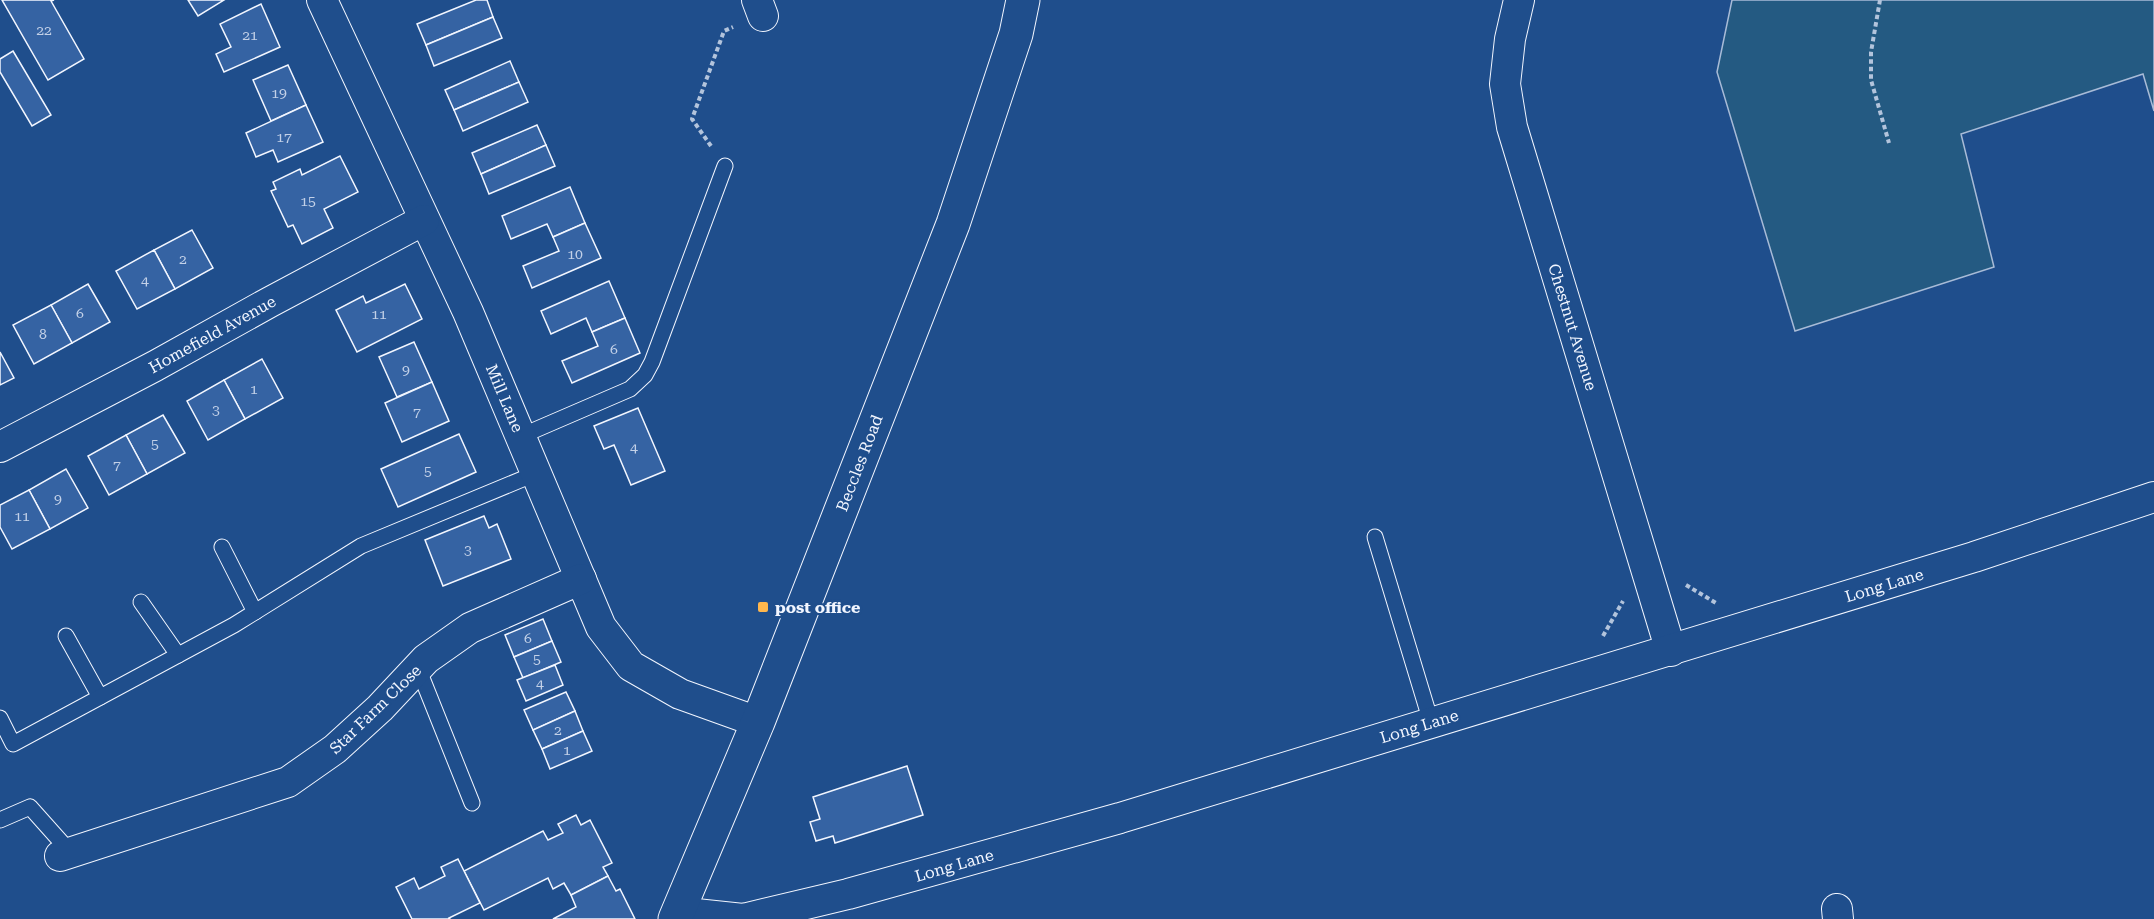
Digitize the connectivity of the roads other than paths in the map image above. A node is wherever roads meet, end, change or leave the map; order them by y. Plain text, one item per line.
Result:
1 (322, 0) edge
2 (1023, 0) edge
3 (1519, 0) edge
4 (725, 166) road end
5 (424, 220) junction
6 (521, 436) junction
7 (0, 447) edge
8 (537, 473) junction
9 (2154, 497) edge
10 (1374, 537) dead end
11 (222, 547) dead end
12 (581, 579) junction
13 (141, 602) dead end
14 (255, 612) junction
15 (66, 636) dead end
16 (1671, 651) junction
17 (178, 655) junction
18 (418, 668) junction
19 (100, 697) junction
20 (0, 718) edge
21 (758, 722) junction
22 (1431, 722) junction
23 (472, 803) dead end
24 (0, 820) edge
25 (65, 855) joint
26 (850, 907) edge
27 (676, 916) edge

1 - 5 street, Mill Lane
2 - 21 highway, Beccles Road
3 - 16 street, Chestnut Avenue
4 - 6 lane
5 - 6 street, Mill Lane
5 - 7 street, Homefield Avenue
6 - 8 street, Mill Lane
8 - 12 street, Mill Lane
8 - 14 lane
9 - 16 street, Long Lane
10 - 22 lane
11 - 14 lane
12 - 18 street, Star Farm Close
12 - 21 street, Mill Lane
13 - 17 lane
14 - 17 lane
15 - 19 lane
16 - 22 street, Long Lane
17 - 19 lane
18 - 23 lane
18 - 25 street, Star Farm Close
19 - 20 lane
21 - 27 highway, Beccles Road
22 - 26 street, Long Lane
24 - 25 lane
26 - 27 street, Long Lane

